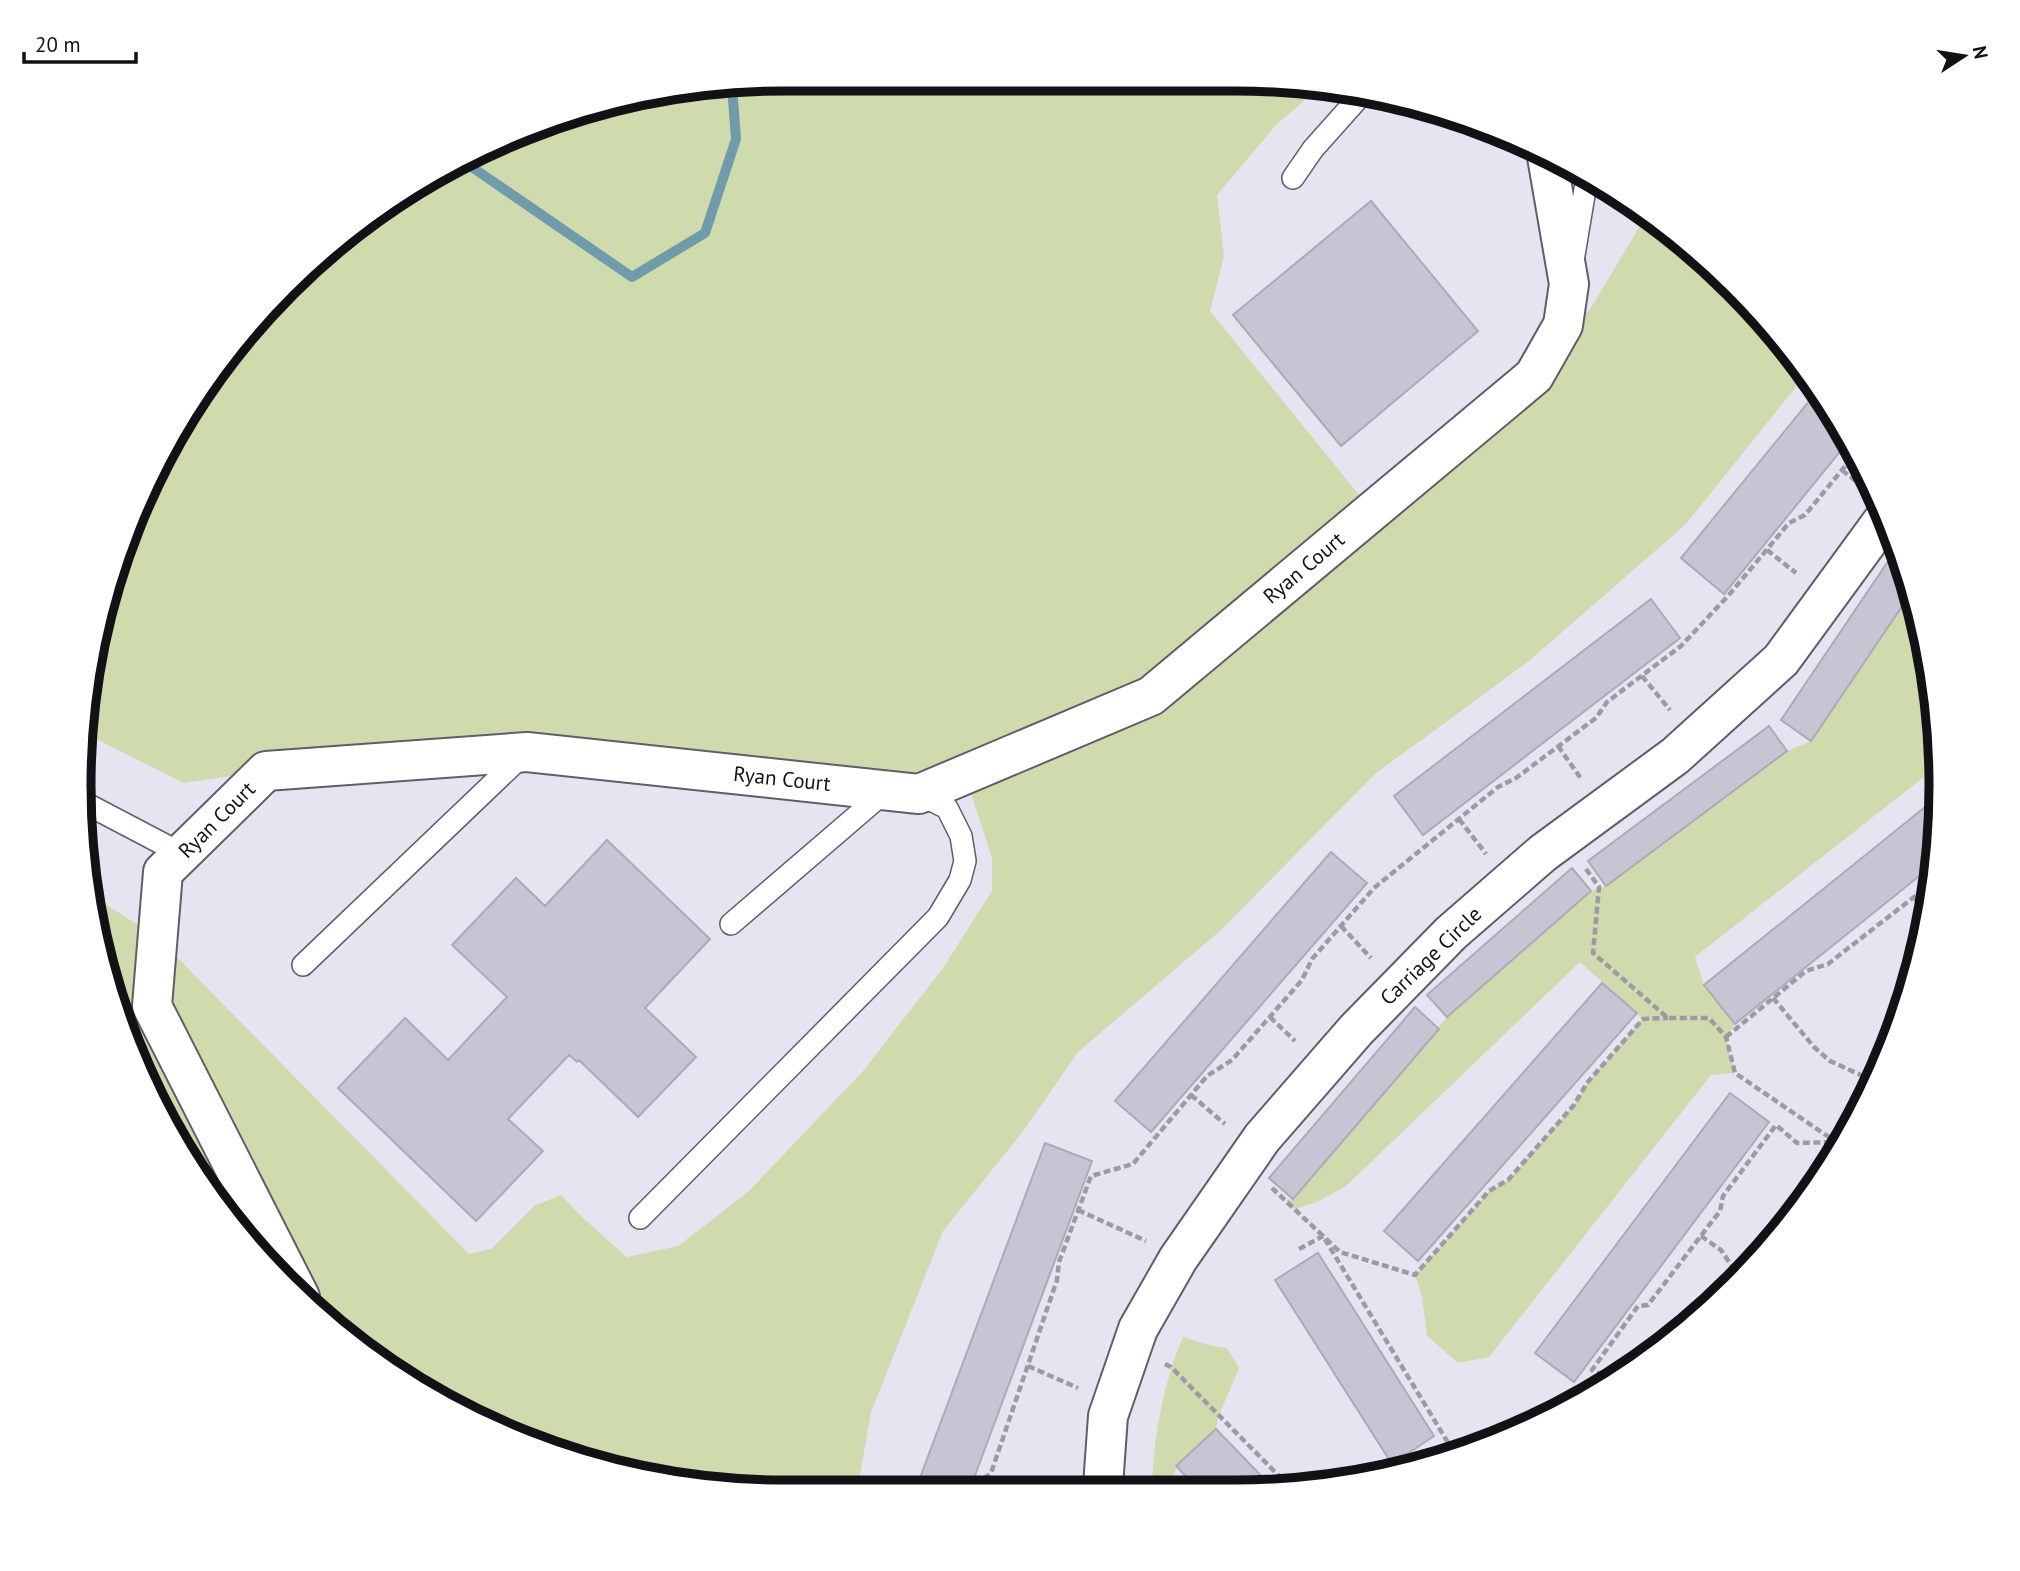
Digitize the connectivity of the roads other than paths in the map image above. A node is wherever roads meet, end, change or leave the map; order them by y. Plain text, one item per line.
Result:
1 (1355, 102) edge
2 (1549, 167) edge
3 (1293, 178) dead end
4 (1586, 187) edge
5 (1569, 284) junction
6 (1872, 511) edge
7 (527, 752) junction
8 (903, 792) junction
9 (91, 806) edge
10 (183, 854) junction
11 (730, 924) dead end
12 (303, 965) dead end
13 (640, 1218) dead end
14 (285, 1267) edge
15 (1103, 1480) edge

1 - 3 lane
2 - 5 street, Ryan Court
4 - 5 lane
5 - 8 street, Ryan Court
6 - 15 street, Carriage Circle
7 - 8 street, Ryan Court
7 - 10 street, Ryan Court
7 - 12 lane
8 - 11 lane
8 - 13 lane
9 - 10 lane
10 - 14 street, Ryan Court

